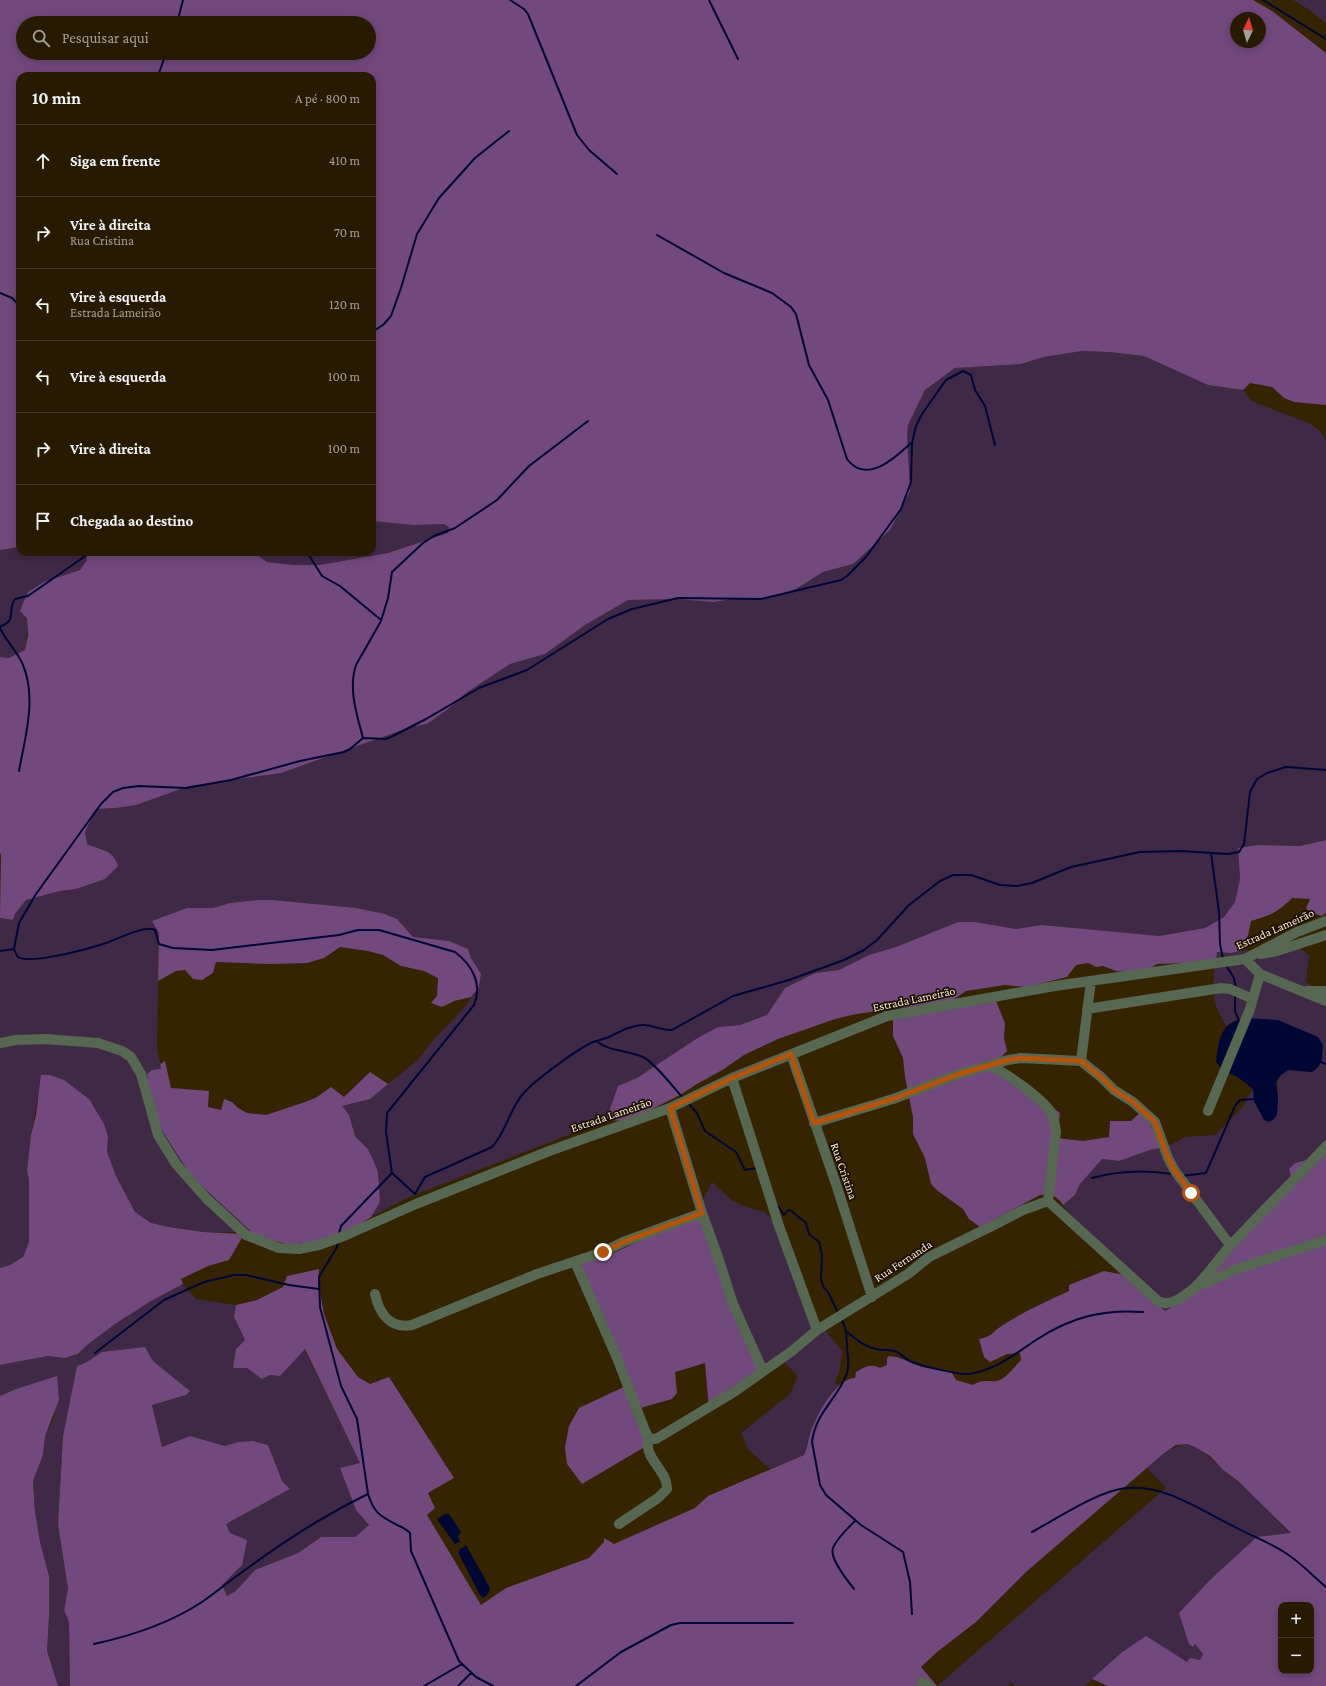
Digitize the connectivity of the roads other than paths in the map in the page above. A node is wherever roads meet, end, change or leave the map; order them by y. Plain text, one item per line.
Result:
1 (1326, 921) edge
2 (1326, 935) edge
3 (1248, 957) junction
4 (1260, 974) junction
5 (1091, 981) junction
6 (1301, 991) junction
7 (1326, 991) edge
8 (1253, 999) junction
9 (1326, 1001) edge
10 (1087, 1009) junction
11 (0, 1043) edge
12 (791, 1054) junction
13 (1081, 1061) junction
14 (991, 1066) junction
15 (732, 1078) junction
16 (670, 1108) junction
17 (1208, 1111) dead end
18 (814, 1123) junction
19 (1326, 1146) edge
20 (1048, 1201) junction
21 (702, 1213) junction
22 (1326, 1240) edge
23 (1230, 1245) junction
24 (575, 1262) junction
25 (1194, 1288) junction
26 (375, 1294) dead end
27 (872, 1297) junction
28 (817, 1330) junction
29 (763, 1371) junction
30 (654, 1438) junction
31 (619, 1524) dead end

1 - 3 street, Estrada Lameirão
2 - 3 street
3 - 4 street
3 - 5 street, Estrada Lameirão
4 - 6 street
4 - 8 street
5 - 10 street
5 - 12 street, Estrada Lameirão
6 - 7 street
6 - 9 street
8 - 10 street
8 - 17 street
10 - 13 street
11 - 16 street, Estrada Lameirão
12 - 15 street, Estrada Lameirão
12 - 18 street, Rua Cristina
13 - 14 street
13 - 23 street
14 - 18 street
14 - 20 street
15 - 16 street, Estrada Lameirão
15 - 28 street
16 - 21 street
18 - 27 street, Rua Cristina
19 - 23 street
20 - 25 street
20 - 27 street, Rua Fernanda
21 - 24 street
21 - 29 street
22 - 25 street
23 - 25 street
24 - 26 street
24 - 30 street
27 - 28 street, Rua Fernanda
28 - 29 street, Rua Fernanda
29 - 30 street, Rua Fernanda
30 - 31 street

